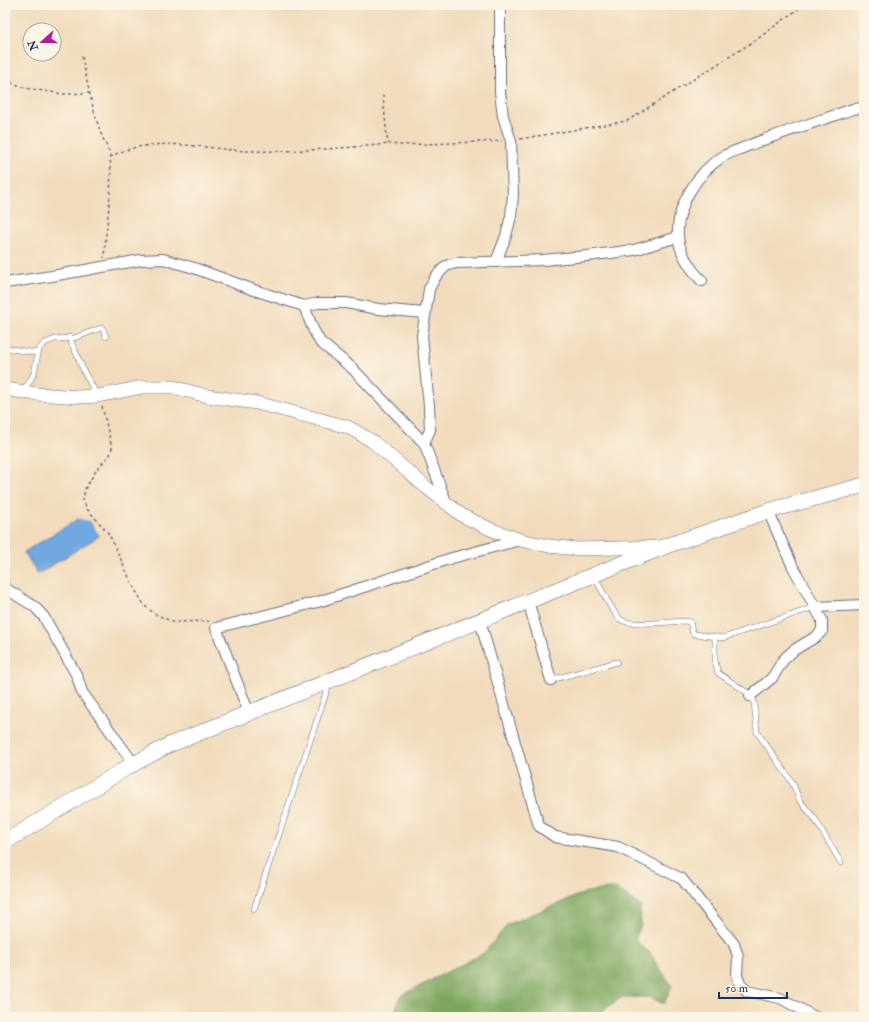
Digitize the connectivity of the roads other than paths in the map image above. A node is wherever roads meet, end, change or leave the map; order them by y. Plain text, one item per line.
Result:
1 (500, 5) edge
2 (864, 108) edge
3 (678, 237) junction
4 (496, 262) junction
5 (702, 281) dead end
6 (5, 283) edge
7 (304, 306) junction
8 (425, 313) junction
9 (69, 337) junction
10 (106, 337) dead end
11 (5, 348) edge
12 (38, 353) junction
13 (5, 389) edge
14 (21, 391) junction
15 (98, 396) junction
16 (424, 443) junction
17 (864, 485) edge
18 (447, 504) junction
19 (768, 511) junction
20 (520, 540) junction
21 (666, 546) junction
22 (594, 574) junction
23 (5, 588) edge
24 (528, 601) junction
25 (864, 605) edge
26 (815, 607) junction
27 (480, 621) junction
28 (715, 637) junction
29 (617, 662) dead end
30 (331, 679) junction
31 (551, 680) joint
32 (750, 696) junction
33 (249, 712) junction
34 (134, 764) junction
35 (5, 842) edge
36 (841, 863) dead end
37 (254, 909) dead end
38 (815, 1017) edge

1 - 4 street
2 - 3 street
3 - 4 street
3 - 5 street
4 - 8 street
6 - 7 street
7 - 8 street
7 - 16 street
8 - 16 street
9 - 10 lane
9 - 12 lane
9 - 15 lane
11 - 12 lane
12 - 14 lane
13 - 14 street
14 - 15 street
15 - 18 street
16 - 18 street
17 - 19 main road
18 - 20 street
19 - 21 main road
19 - 26 street
20 - 21 street
20 - 33 street
21 - 22 main road
22 - 24 main road
22 - 28 lane
23 - 34 street
24 - 27 main road
24 - 31 street
25 - 26 street
26 - 28 lane
26 - 32 street
27 - 30 main road
27 - 38 street
28 - 32 lane
29 - 31 lane
30 - 33 main road
30 - 37 lane
32 - 36 lane
33 - 34 main road
34 - 35 main road

